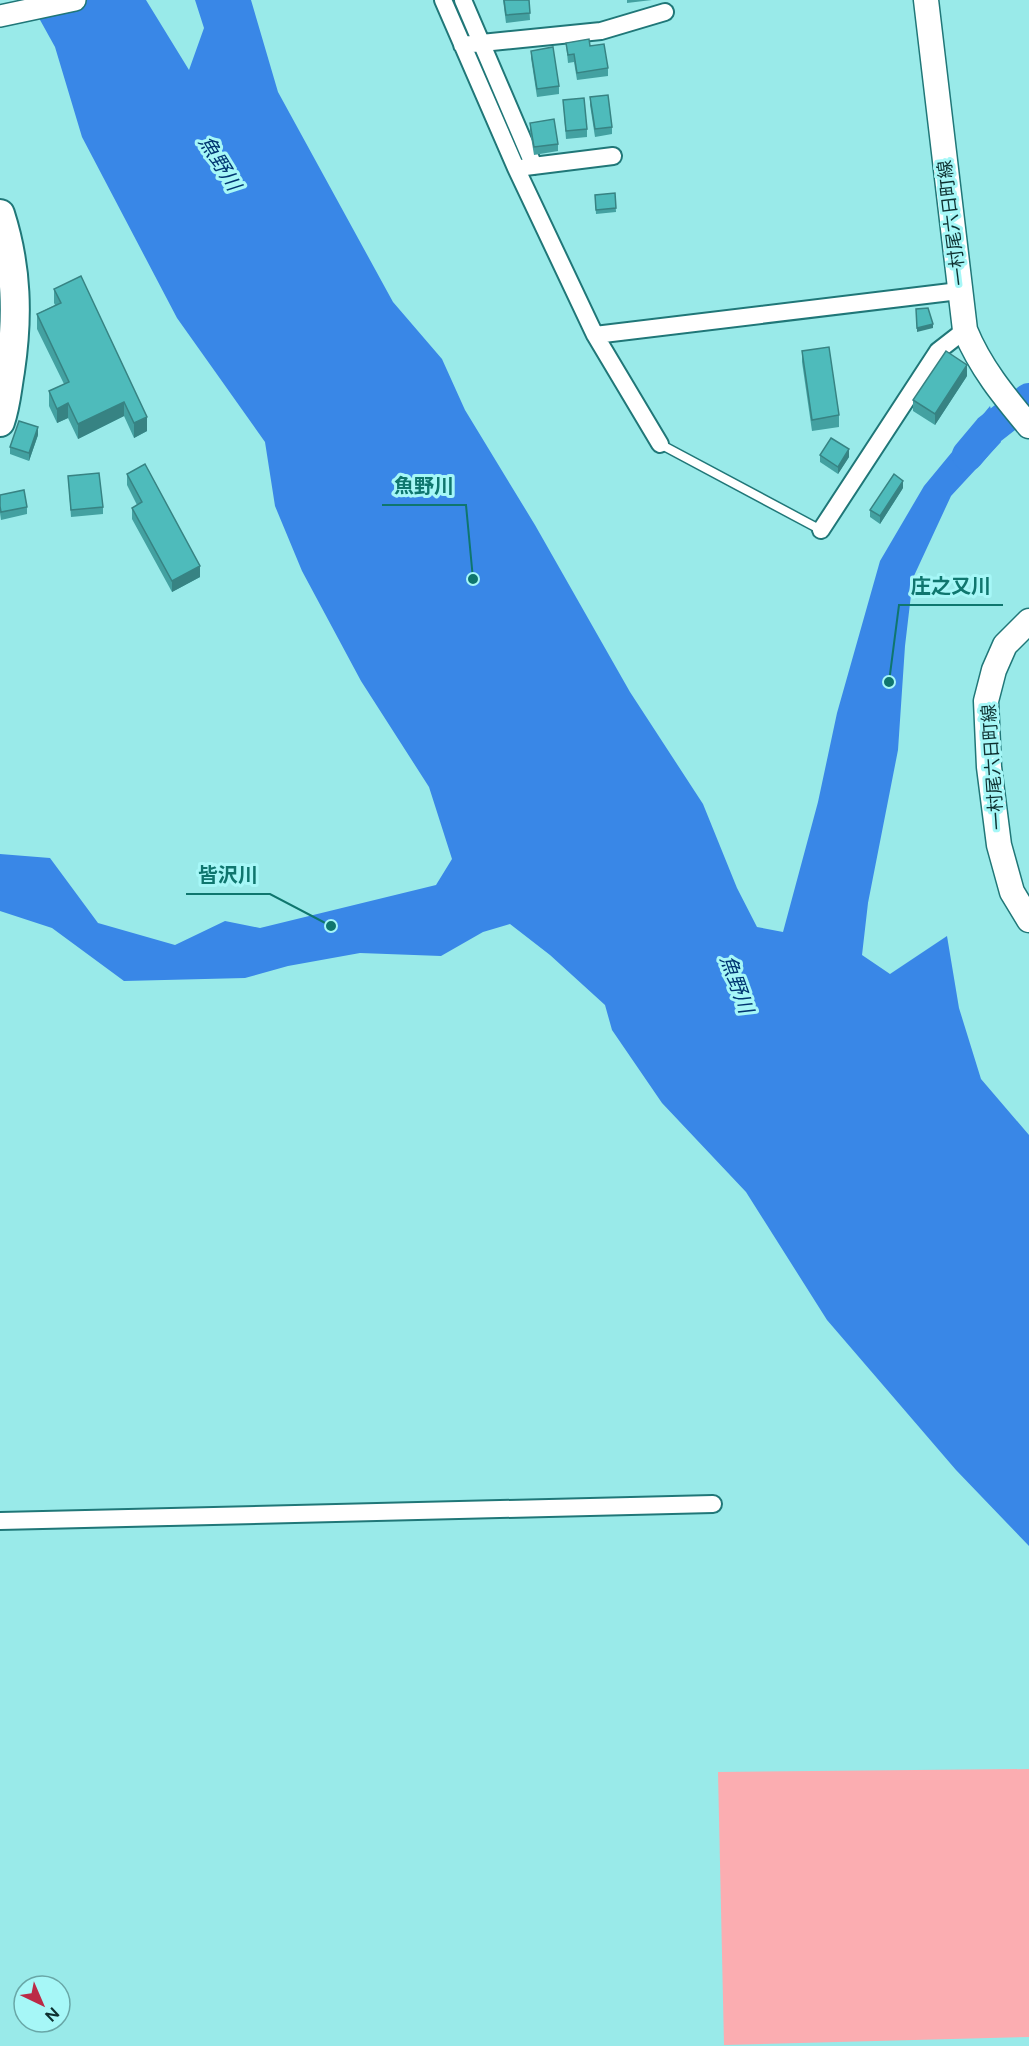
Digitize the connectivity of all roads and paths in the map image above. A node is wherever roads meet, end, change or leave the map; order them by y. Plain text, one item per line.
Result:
1 (75, 0) edge
2 (443, 0) edge
3 (463, 0) edge
4 (926, 0) edge
5 (665, 12) dead end
6 (0, 16) edge
7 (483, 43) junction
8 (462, 45) junction
9 (613, 156) dead end
10 (534, 166) junction
11 (516, 168) junction
12 (0, 214) edge
13 (959, 291) junction
14 (965, 330) junction
15 (595, 335) junction
16 (0, 422) edge
17 (1029, 426) edge
18 (660, 444) joint
19 (821, 530) joint
20 (1029, 621) edge
21 (1029, 920) edge
22 (713, 1504) dead end
23 (0, 1521) edge

1 - 6 street
2 - 8 street
3 - 7 street
4 - 13 main road, 一村尾六日町線
5 - 7 street
7 - 8 street
7 - 10 street
8 - 11 street
9 - 10 street
10 - 11 street
11 - 15 street
12 - 16 highway
13 - 14 main road, 一村尾六日町線
13 - 15 street
14 - 17 main road, 一村尾六日町線
14 - 19 street
15 - 18 street
18 - 19 lane
20 - 21 main road, 一村尾六日町線
22 - 23 street

